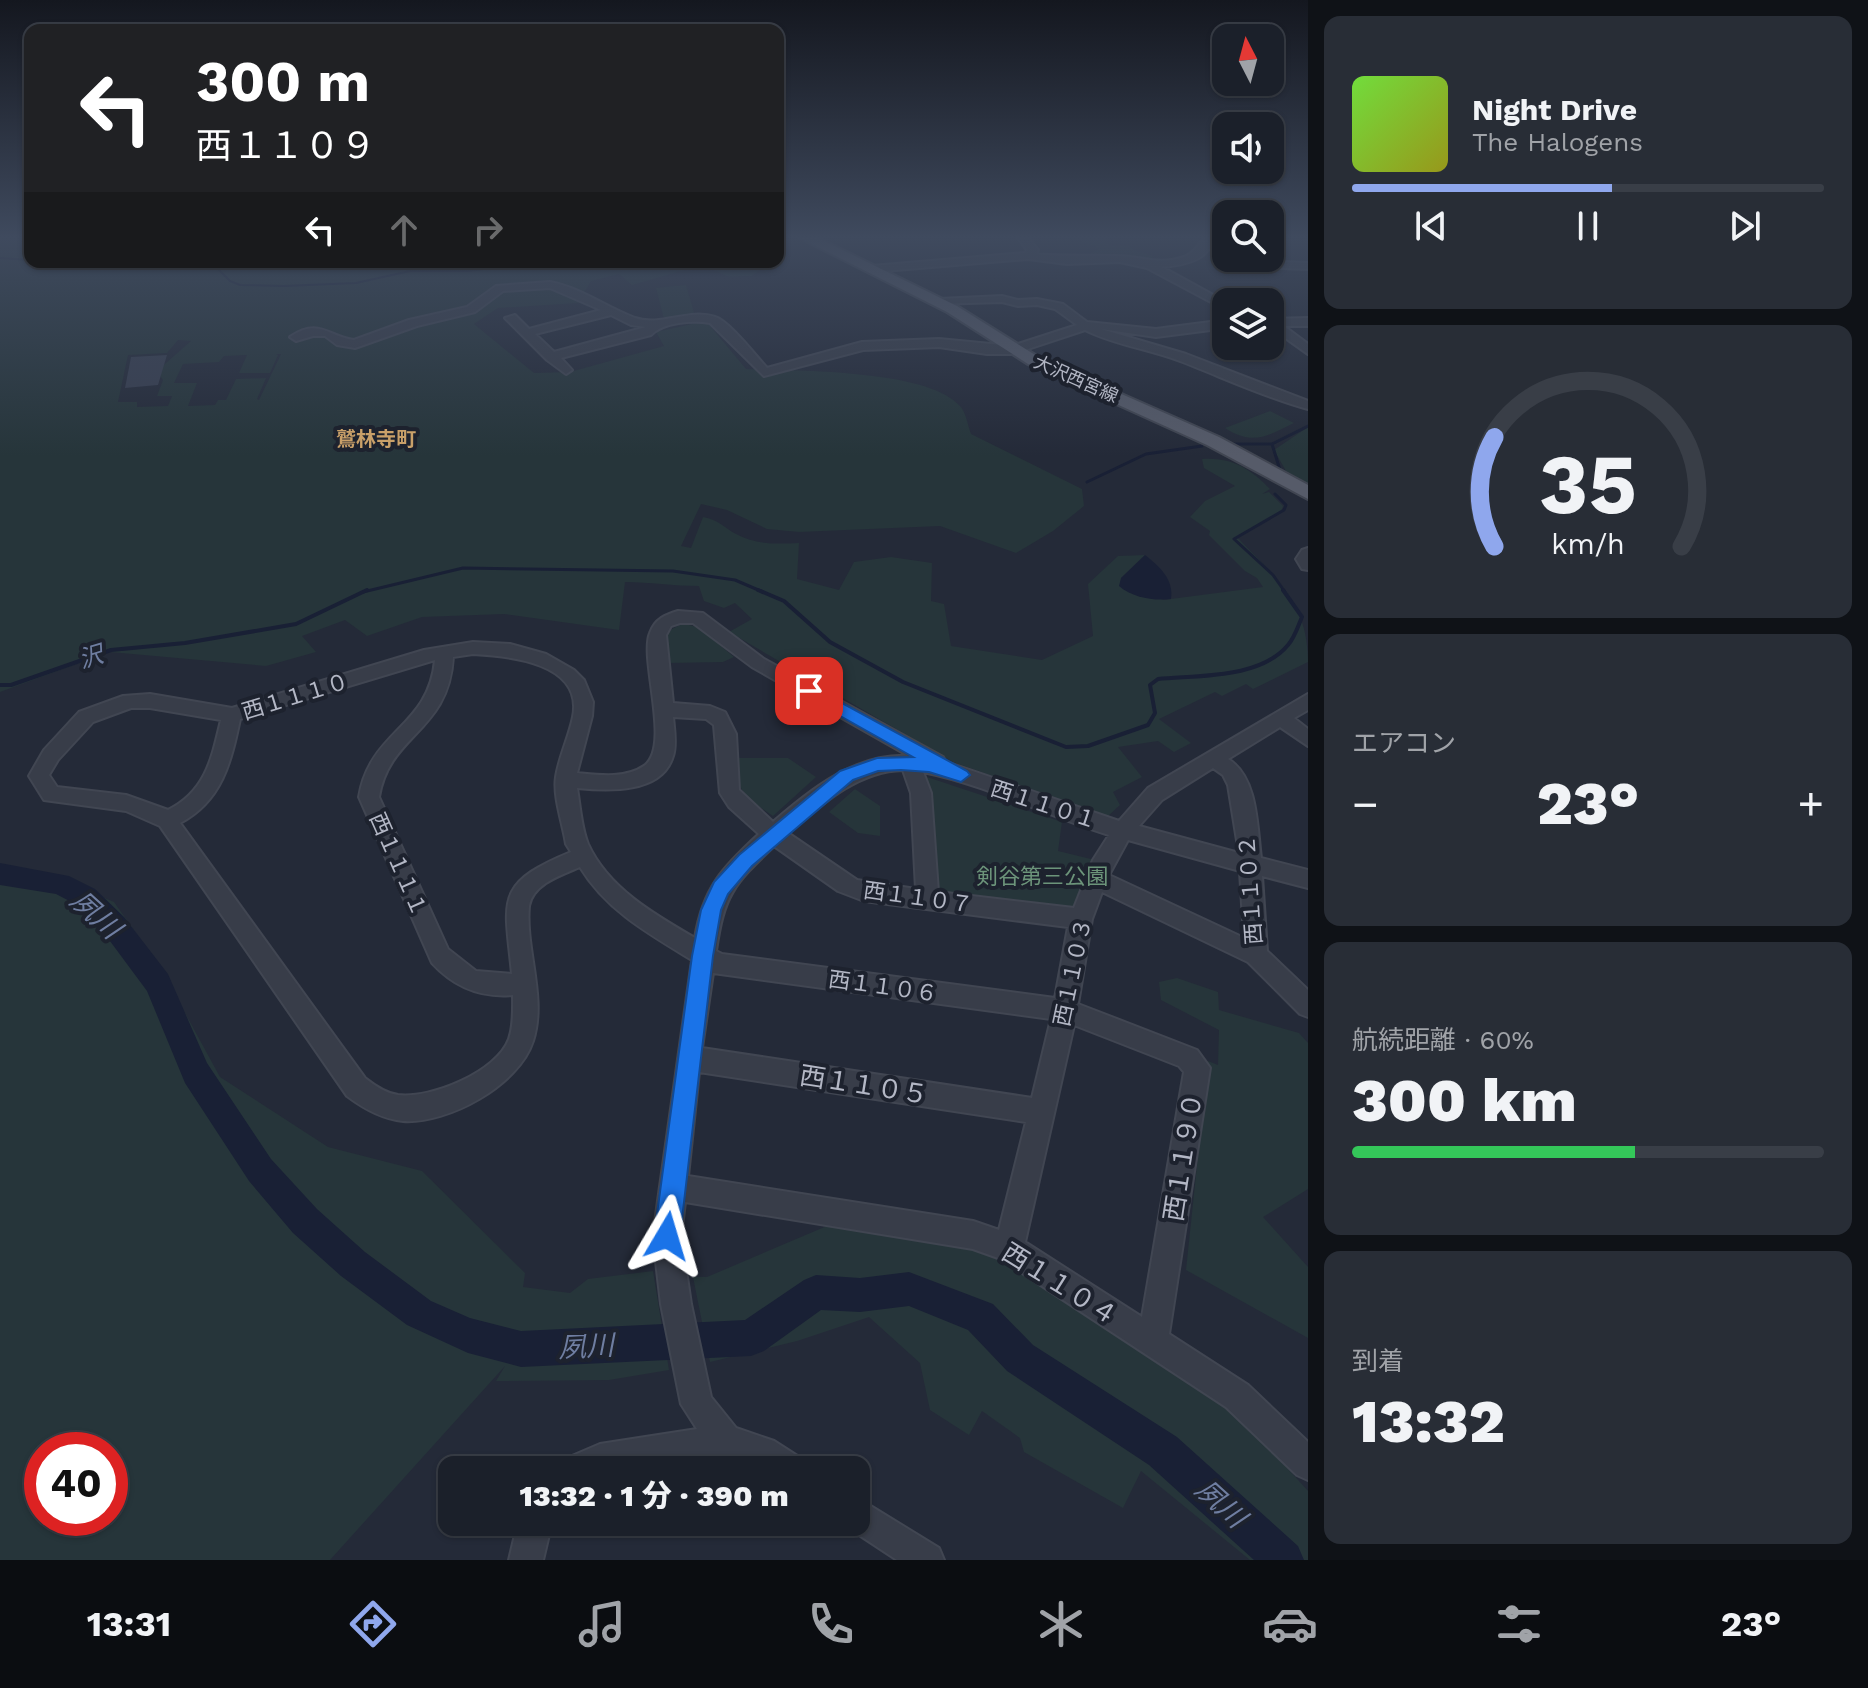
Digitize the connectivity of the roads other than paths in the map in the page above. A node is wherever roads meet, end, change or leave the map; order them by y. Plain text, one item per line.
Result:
1 (471, 310) edge
2 (605, 310) edge
3 (951, 310) edge
4 (1064, 310) edge
5 (609, 312) junction
6 (511, 318) dead end
7 (1308, 322) edge
8 (1284, 323) edge
9 (655, 324) junction
10 (1084, 325) junction
11 (1212, 326) edge
12 (1284, 332) edge
13 (526, 333) junction
14 (296, 337) dead end
15 (1013, 350) junction
16 (1308, 350) edge
17 (551, 357) junction
18 (566, 370) dead end
19 (1308, 405) edge
20 (1266, 470) junction
21 (1308, 493) edge
22 (1308, 503) edge
23 (1308, 553) edge
24 (1308, 565) edge
25 (444, 652) junction
26 (1308, 701) edge
27 (664, 710) junction
28 (232, 715) junction
29 (1280, 717) junction
30 (1308, 739) edge
31 (1212, 759) junction
32 (910, 763) junction
33 (961, 775) junction
34 (565, 779) junction
35 (167, 820) junction
36 (1124, 829) junction
37 (776, 833) junction
38 (583, 856) junction
39 (1252, 864) junction
40 (1096, 879) junction
41 (1308, 879) edge
42 (927, 898) junction
43 (1081, 919) junction
44 (1256, 955) junction
45 (703, 956) junction
46 (524, 983) junction
47 (1308, 1006) edge
48 (1065, 1010) junction
49 (688, 1058) junction
50 (1041, 1112) junction
51 (674, 1187) junction
52 (1009, 1248) junction
53 (1153, 1342) junction
54 (726, 1441) junction
55 (627, 1456) edge
56 (769, 1456) edge
57 (1308, 1464) edge
58 (870, 1522) edge
59 (532, 1536) edge
60 (526, 1560) edge
61 (927, 1560) edge

1 - 14 street
2 - 5 street
3 - 15 main road, 大沢西宮線
4 - 10 street
5 - 9 street
5 - 13 street
6 - 13 street
7 - 8 street
9 - 15 street
9 - 17 street
10 - 11 street
10 - 15 street
10 - 19 street
12 - 16 street
13 - 17 street
15 - 20 main road, 大沢西宮線
17 - 18 street
20 - 21 main road, 大沢西宮線
20 - 22 main road, 大沢西宮線
23 - 24 street
25 - 28 street, 西１１１０
25 - 34 street, 西１１１０
25 - 46 street, 西１１１１
26 - 29 street, 西１１０３
27 - 33 street
27 - 34 street
27 - 37 street, 西１１０７
28 - 35 street
28 - 35 street, 西１１１０
29 - 30 street
29 - 31 street, 西１１０３
31 - 36 street, 西１１０３
31 - 39 street, 西１１０２
32 - 33 street, 西１１０１
32 - 37 street, 西１１０１
32 - 42 street
33 - 36 street, 西１１０１
34 - 38 street, 西１１１０
35 - 46 street
36 - 39 street, 西１１０１
36 - 40 street, 西１１０３
37 - 42 street, 西１１０７
37 - 45 street, 西１１０１
38 - 45 street, 西１１１０
38 - 46 street
39 - 41 street, 西１１０１
39 - 44 street, 西１１０２
40 - 43 street, 西１１０３
40 - 44 street, 西１１０２
42 - 43 street, 西１１０７
43 - 48 street, 西１１０３
44 - 47 street
45 - 48 street, 西１１０６
45 - 49 street, 西１１０１
48 - 50 street, 西１１０３
48 - 53 street, 西１１９０
49 - 50 street, 西１１０５
49 - 51 street, 西１１０１
50 - 52 street, 西１１０３
51 - 52 street, 西１１０４
51 - 54 street, 西１１０１
52 - 53 street, 西１１０４
53 - 57 street, 西１１０４
54 - 55 street
54 - 56 street
58 - 61 street
59 - 60 street

